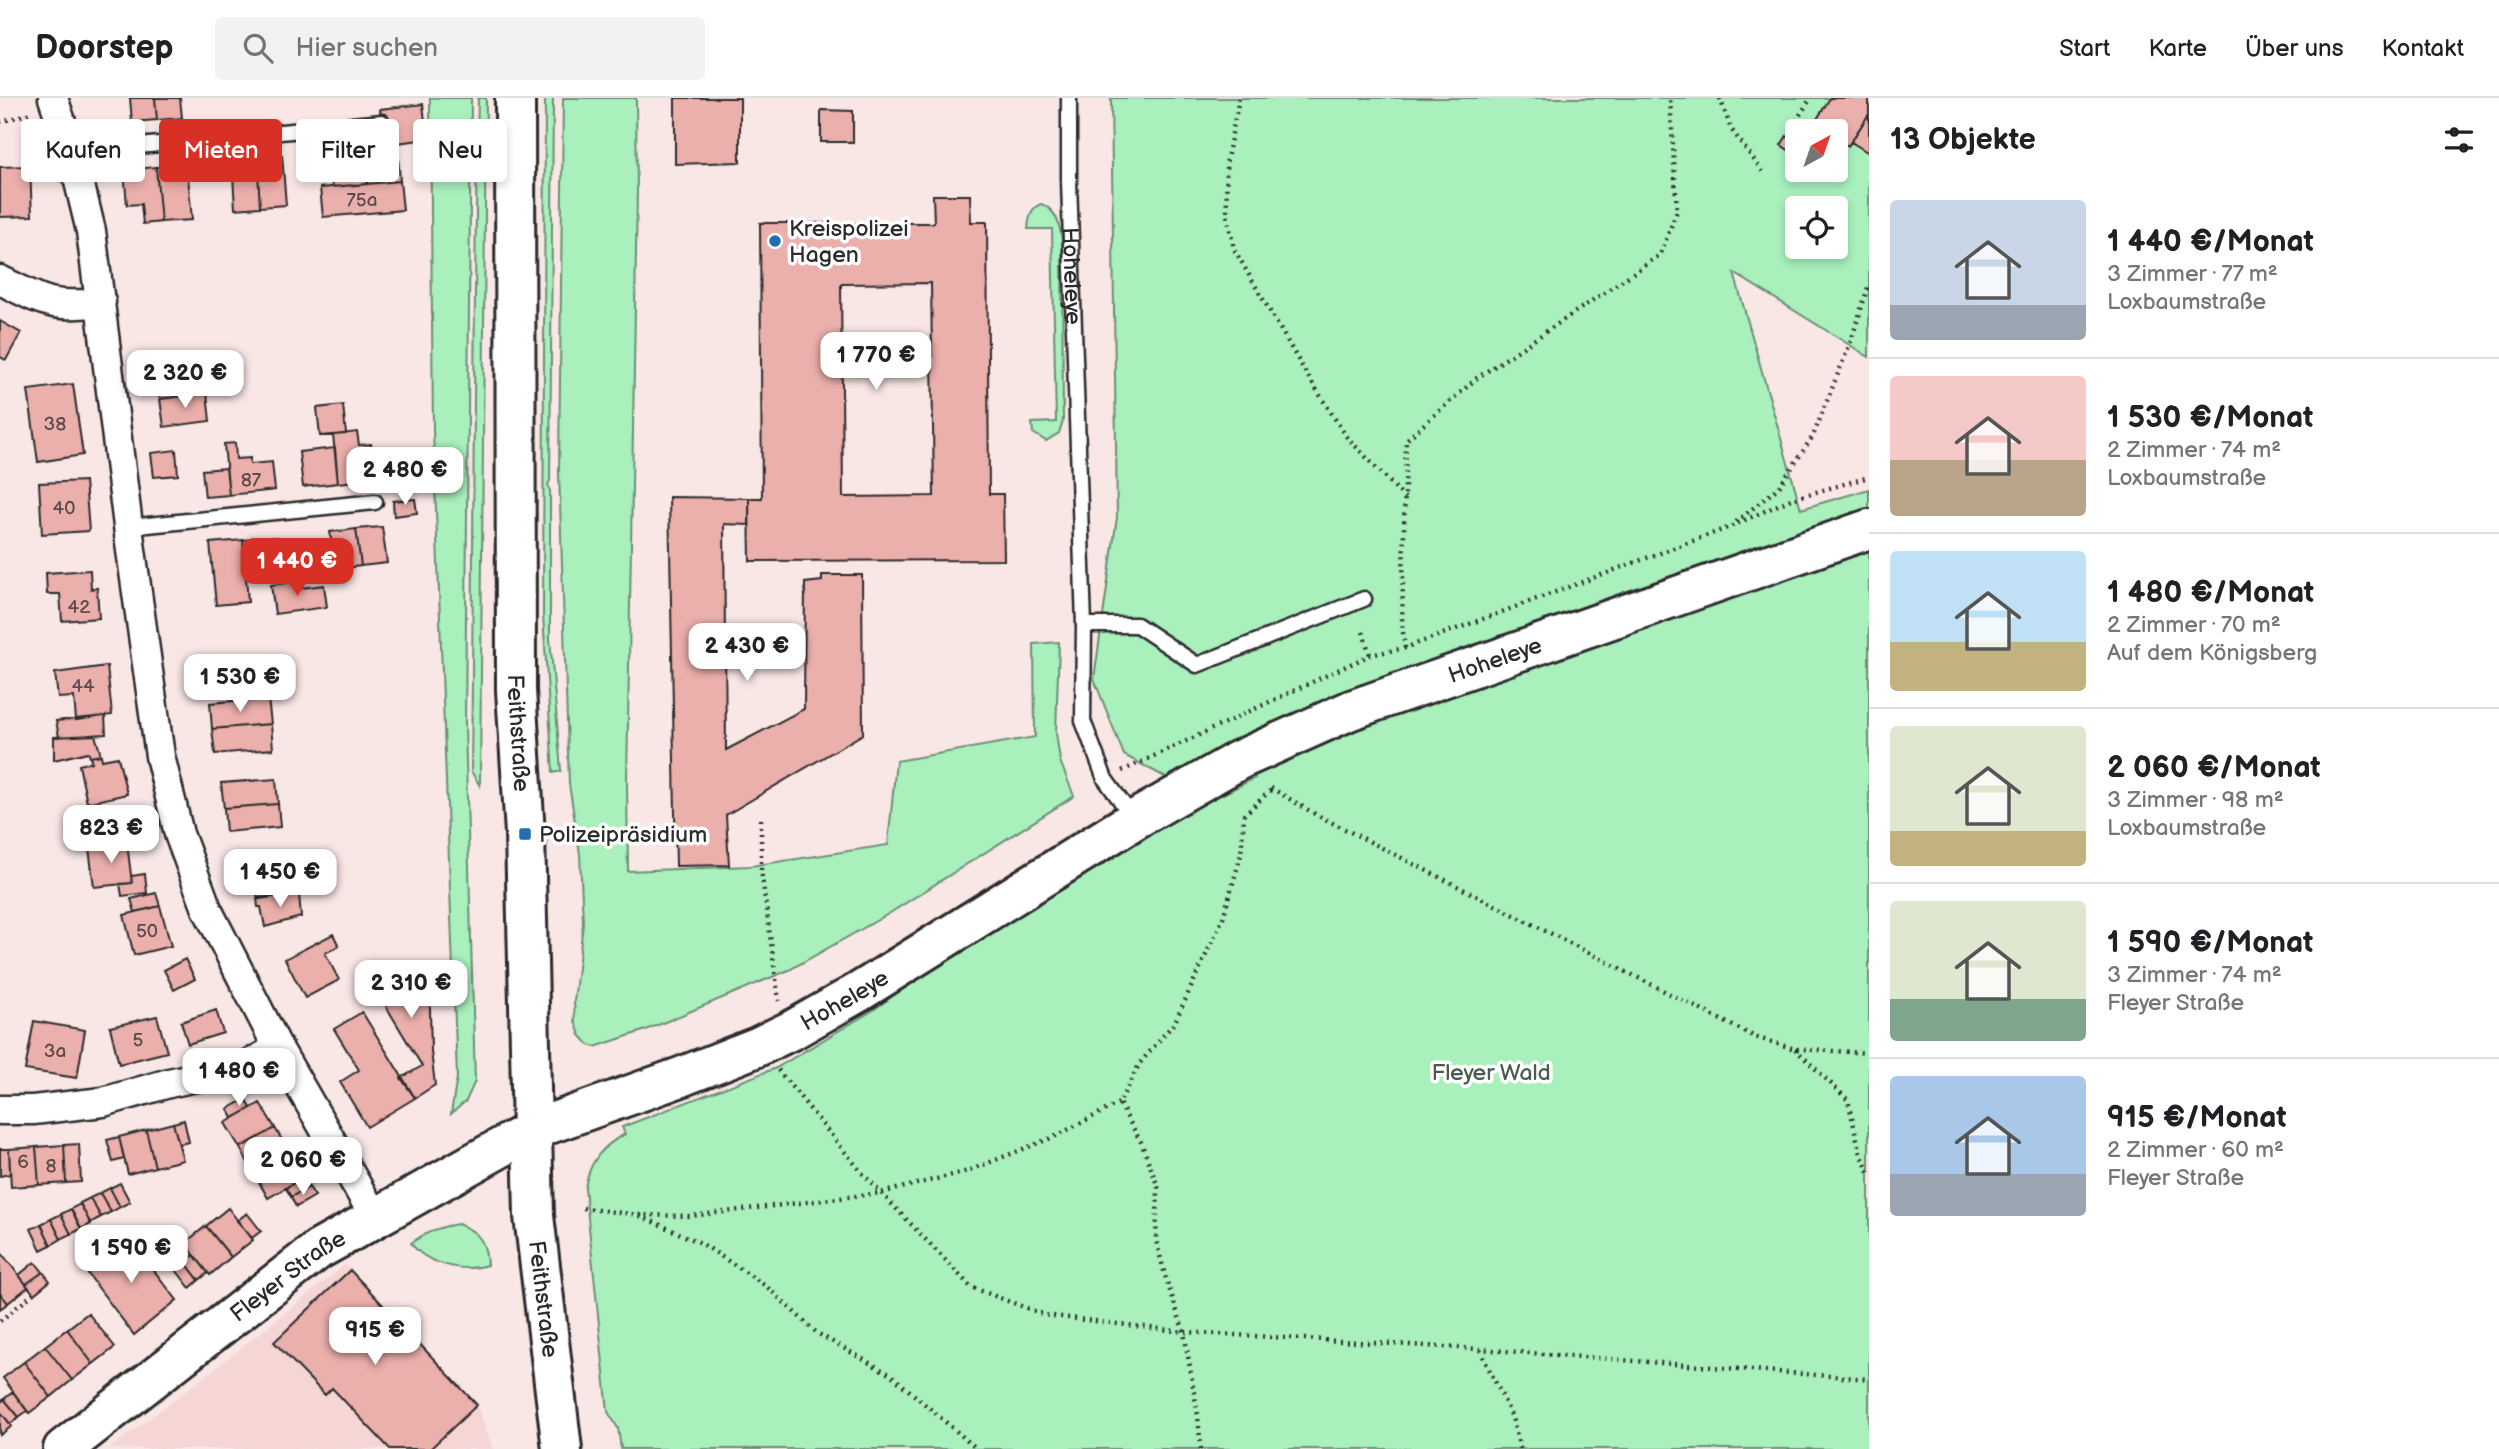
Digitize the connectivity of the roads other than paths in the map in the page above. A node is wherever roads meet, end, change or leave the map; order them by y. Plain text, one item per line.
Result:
1 (53, 98) edge
2 (515, 98) edge
3 (1069, 98) edge
4 (60, 119) edge
5 (296, 130) edge
6 (145, 145) edge
7 (79, 182) edge
8 (0, 280) edge
9 (100, 302) junction
10 (375, 502) dead end
11 (128, 527) junction
12 (1869, 529) edge
13 (1364, 599) dead end
14 (1084, 625) junction
15 (1134, 820) junction
16 (278, 1048) junction
17 (0, 1111) edge
18 (532, 1130) junction
19 (376, 1219) junction
20 (63, 1449) edge
21 (562, 1449) edge

1 - 4 street
2 - 18 street, Feithstraße
3 - 14 lane, Hoheleye
5 - 6 lane
7 - 9 street
8 - 9 street
9 - 11 street
10 - 11 lane
11 - 16 street
12 - 15 street, Hoheleye
13 - 14 lane
14 - 15 lane, Hoheleye
15 - 18 street, Hoheleye
16 - 17 street
16 - 19 street
18 - 19 street, Fleyer Straße
18 - 21 street, Feithstraße
19 - 20 street, Fleyer Straße

